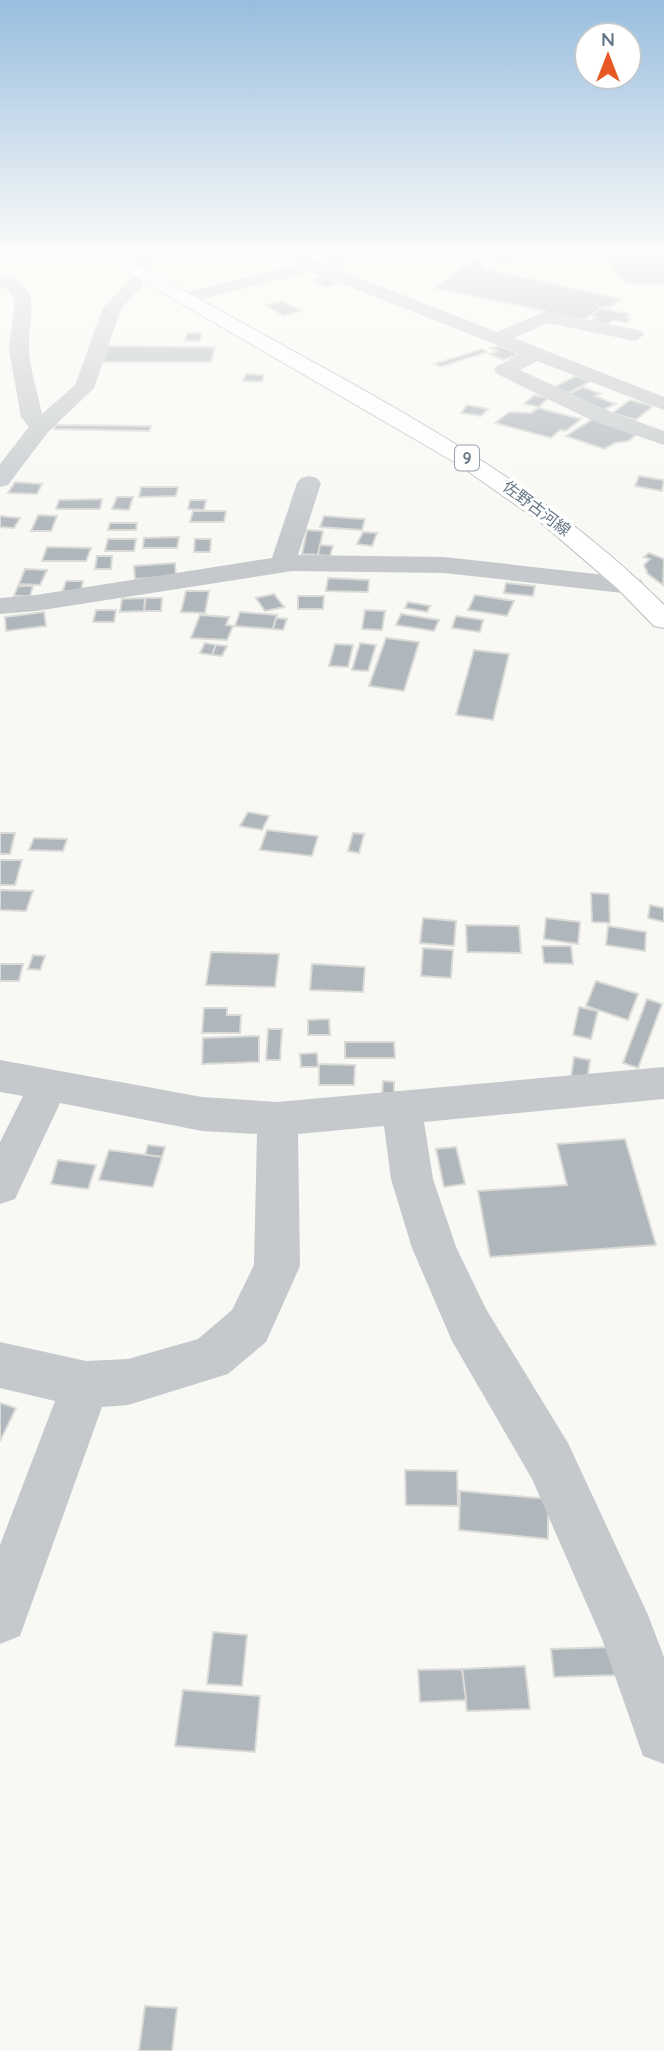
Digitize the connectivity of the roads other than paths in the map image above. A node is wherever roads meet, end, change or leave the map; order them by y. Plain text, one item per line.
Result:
1 (19, 348) edge
2 (98, 348) edge
3 (275, 348) edge
4 (520, 348) edge
5 (536, 354) junction
6 (664, 404) edge
7 (40, 426) junction
8 (664, 438) edge
9 (0, 480) edge
10 (309, 483) dead end
11 (283, 564) junction
12 (632, 586) junction
13 (0, 606) edge
14 (661, 613) edge
15 (0, 1076) edge
16 (664, 1083) edge
17 (48, 1086) junction
18 (402, 1109) junction
19 (277, 1119) junction
20 (0, 1186) edge
21 (0, 1365) edge
22 (86, 1385) junction
23 (0, 1616) edge
24 (664, 1735) edge

1 - 7 street
2 - 7 street
3 - 12 main road, 佐野古河線 / 9
4 - 5 street
5 - 6 street
5 - 8 street
7 - 9 street
10 - 11 street
11 - 12 street
11 - 13 street
12 - 14 main road, 佐野古河線 / 9
15 - 17 street
16 - 18 street
17 - 19 street
17 - 20 street
18 - 19 street
18 - 24 street
19 - 22 street
21 - 22 street
22 - 23 street

